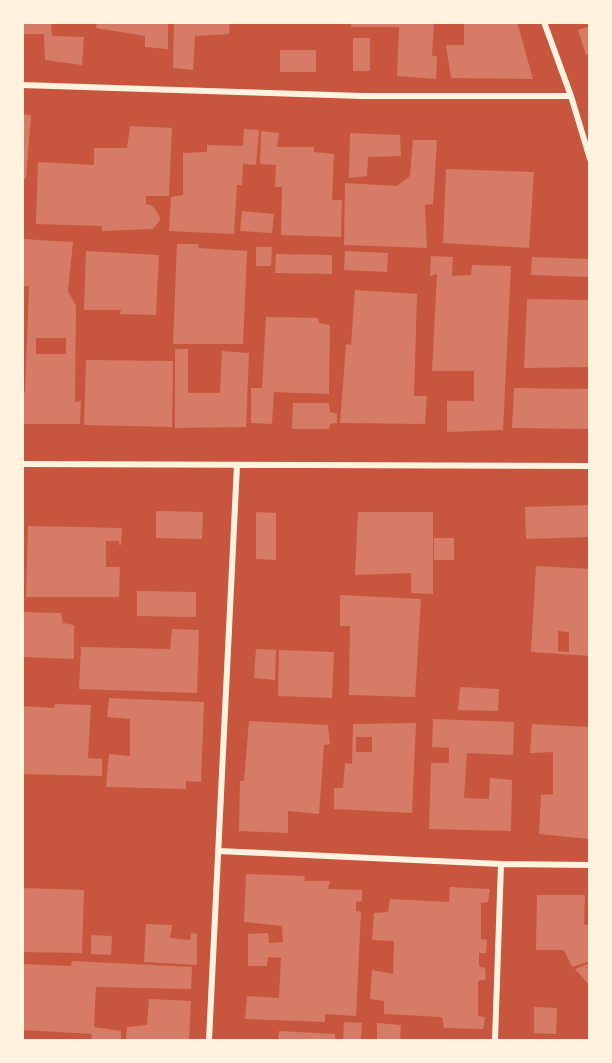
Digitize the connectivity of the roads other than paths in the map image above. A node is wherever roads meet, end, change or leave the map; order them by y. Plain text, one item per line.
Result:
1 (544, 22) edge
2 (22, 85) edge
3 (571, 96) junction
4 (590, 159) edge
5 (22, 464) edge
6 (237, 465) junction
7 (590, 466) edge
8 (219, 851) junction
9 (501, 864) junction
10 (590, 865) edge
11 (209, 1041) edge
12 (495, 1041) edge

1 - 3 street
2 - 3 street
3 - 4 street
5 - 6 street
6 - 7 street
6 - 8 street
8 - 9 street
8 - 11 street
9 - 10 street
9 - 12 street

